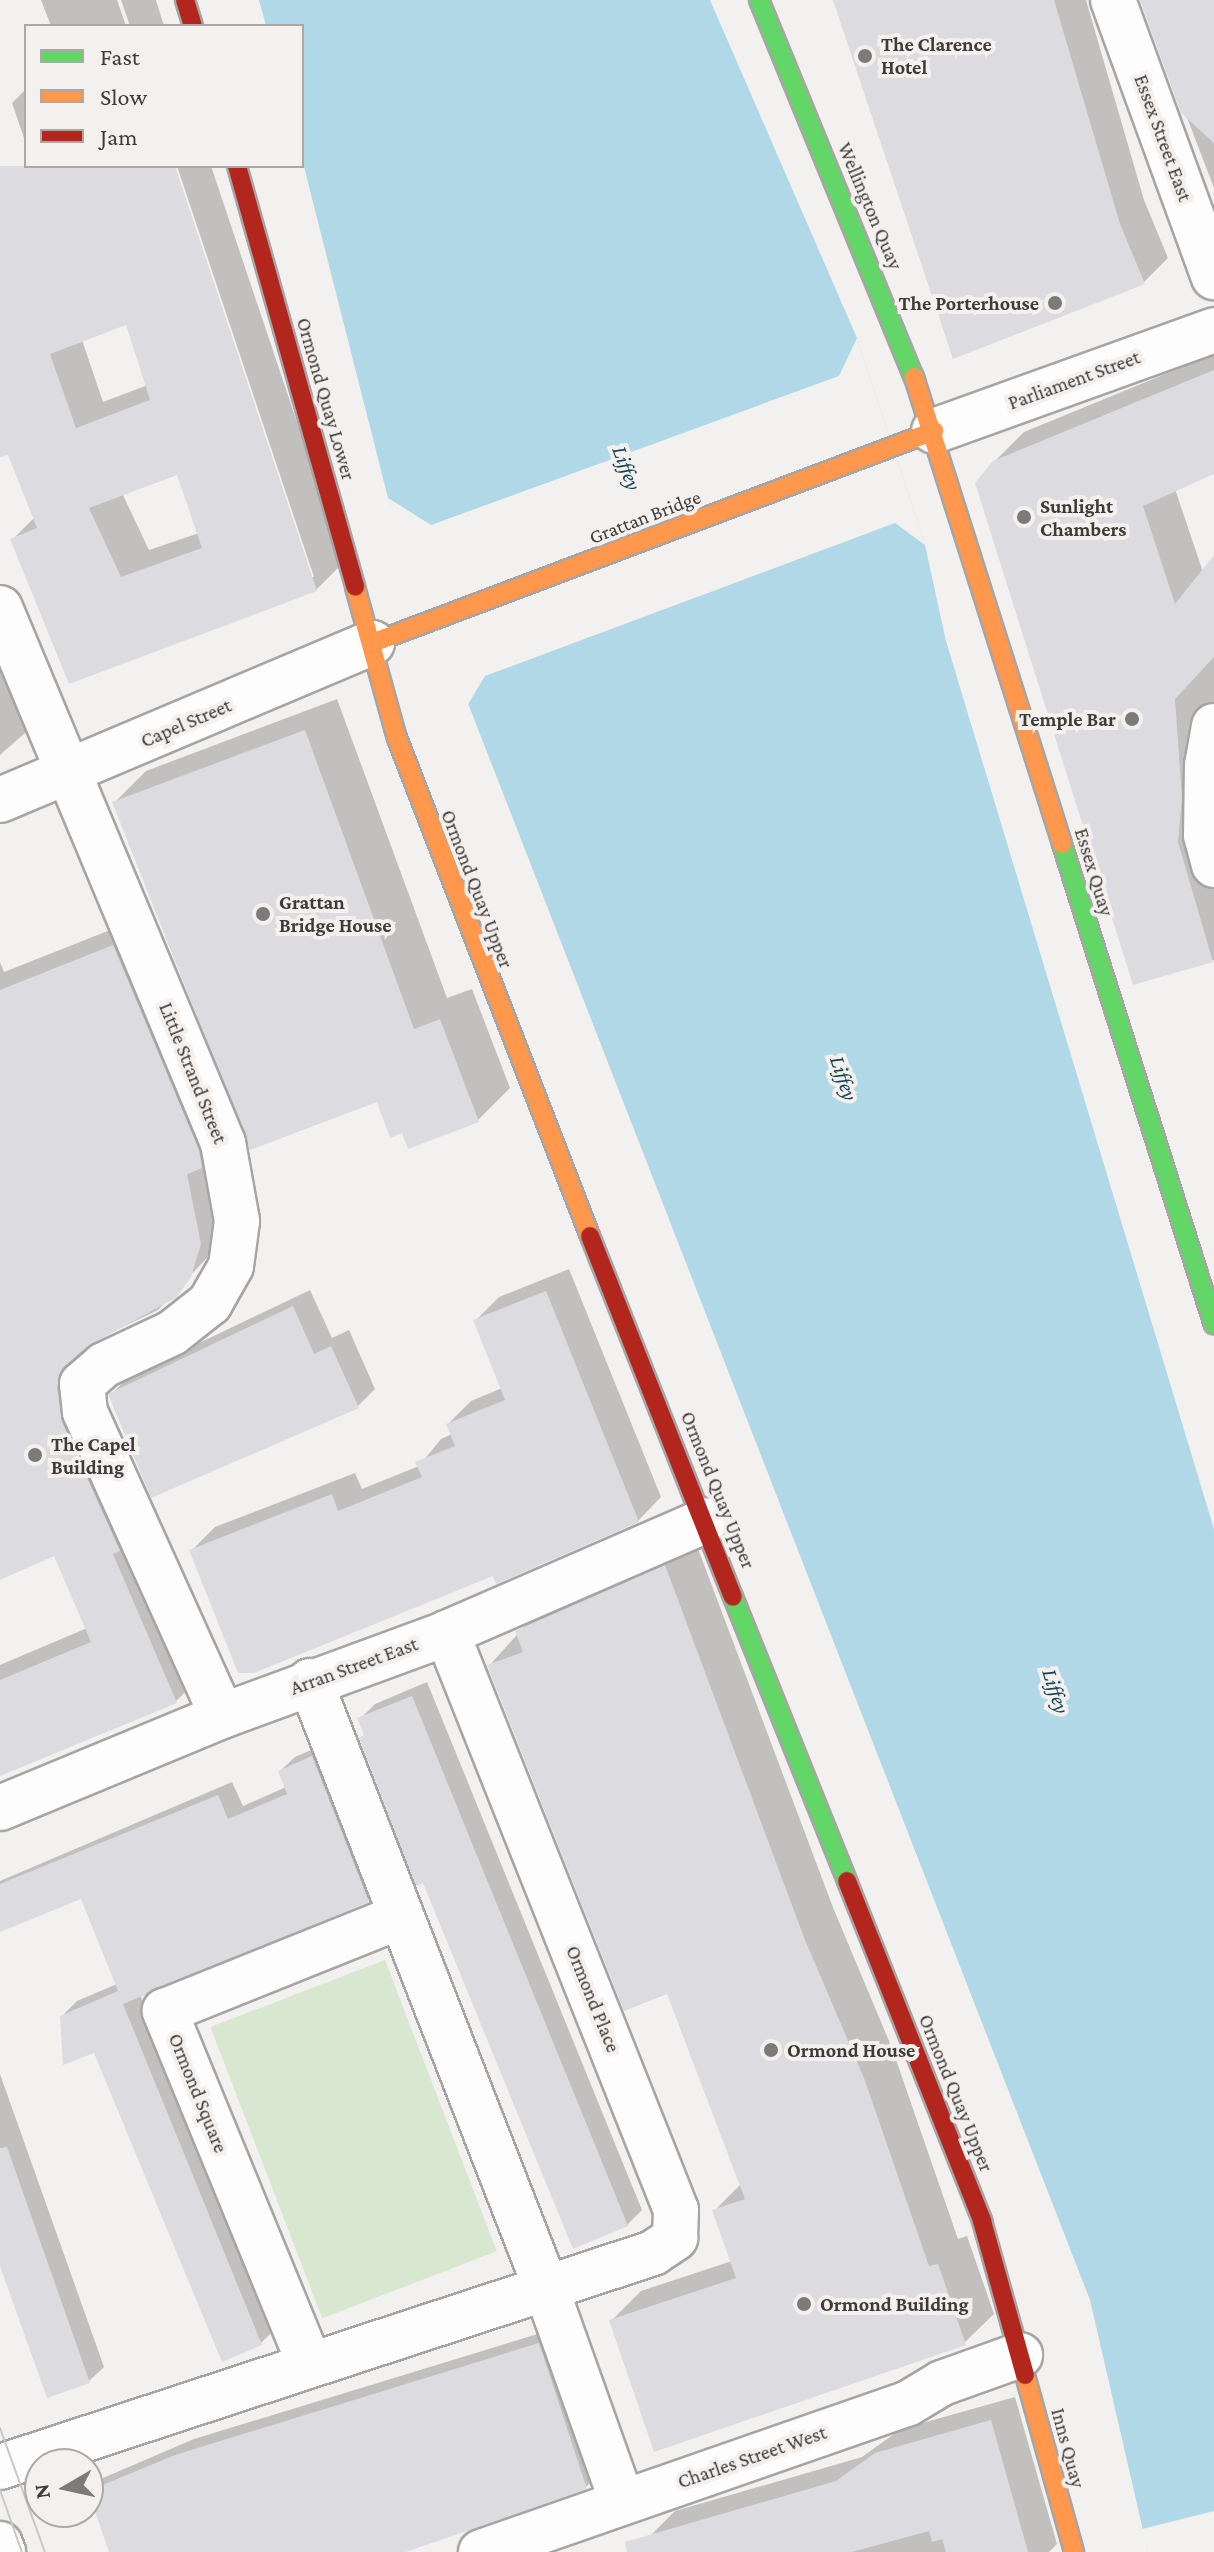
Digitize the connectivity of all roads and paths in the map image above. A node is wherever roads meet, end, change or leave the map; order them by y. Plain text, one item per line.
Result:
1 (185, 0) edge
2 (759, 0) edge
3 (1113, 0) edge
4 (192, 24) edge
5 (238, 168) edge
6 (1214, 277) edge
7 (1214, 330) edge
8 (934, 431) junction
9 (0, 608) edge
10 (372, 643) junction
11 (1214, 726) edge
12 (69, 773) junction
13 (0, 800) edge
14 (1214, 865) edge
15 (1214, 1325) edge
16 (707, 1520) junction
17 (447, 1633) junction
18 (310, 1681) junction
19 (222, 1716) junction
20 (0, 1808) edge
21 (401, 1916) junction
22 (546, 2288) junction
23 (1020, 2355) junction
24 (310, 2365) junction
25 (0, 2467) edge
26 (622, 2501) junction
27 (0, 2544) edge
28 (3, 2552) edge
29 (481, 2552) edge
30 (1074, 2552) edge

1 - 4 main road
2 - 8 main road, Wellington Quay
3 - 6 street, Essex Street East
5 - 10 main road, Ormond Quay Lower
7 - 8 street, Parliament Street
8 - 10 main road, Grattan Bridge
8 - 15 main road, Essex Quay
9 - 12 street, Little Strand Street
10 - 12 street, Capel Street
10 - 16 main road, Ormond Quay Upper
11 - 14 street
12 - 13 street, Capel Street
12 - 19 street, Little Strand Street
16 - 17 street, Arran Street East
16 - 23 main road, Ormond Quay Upper
17 - 18 street, Arran Street East
17 - 22 street, Ormond Place
18 - 19 street, Arran Street East
18 - 21 street
19 - 20 street, Arran Street East
21 - 22 street
21 - 24 street, Ormond Square
22 - 24 street
22 - 26 street
23 - 26 street, Charles Street West
23 - 30 main road, Inns Quay
24 - 25 street
26 - 29 street, Charles Street West
27 - 28 street

